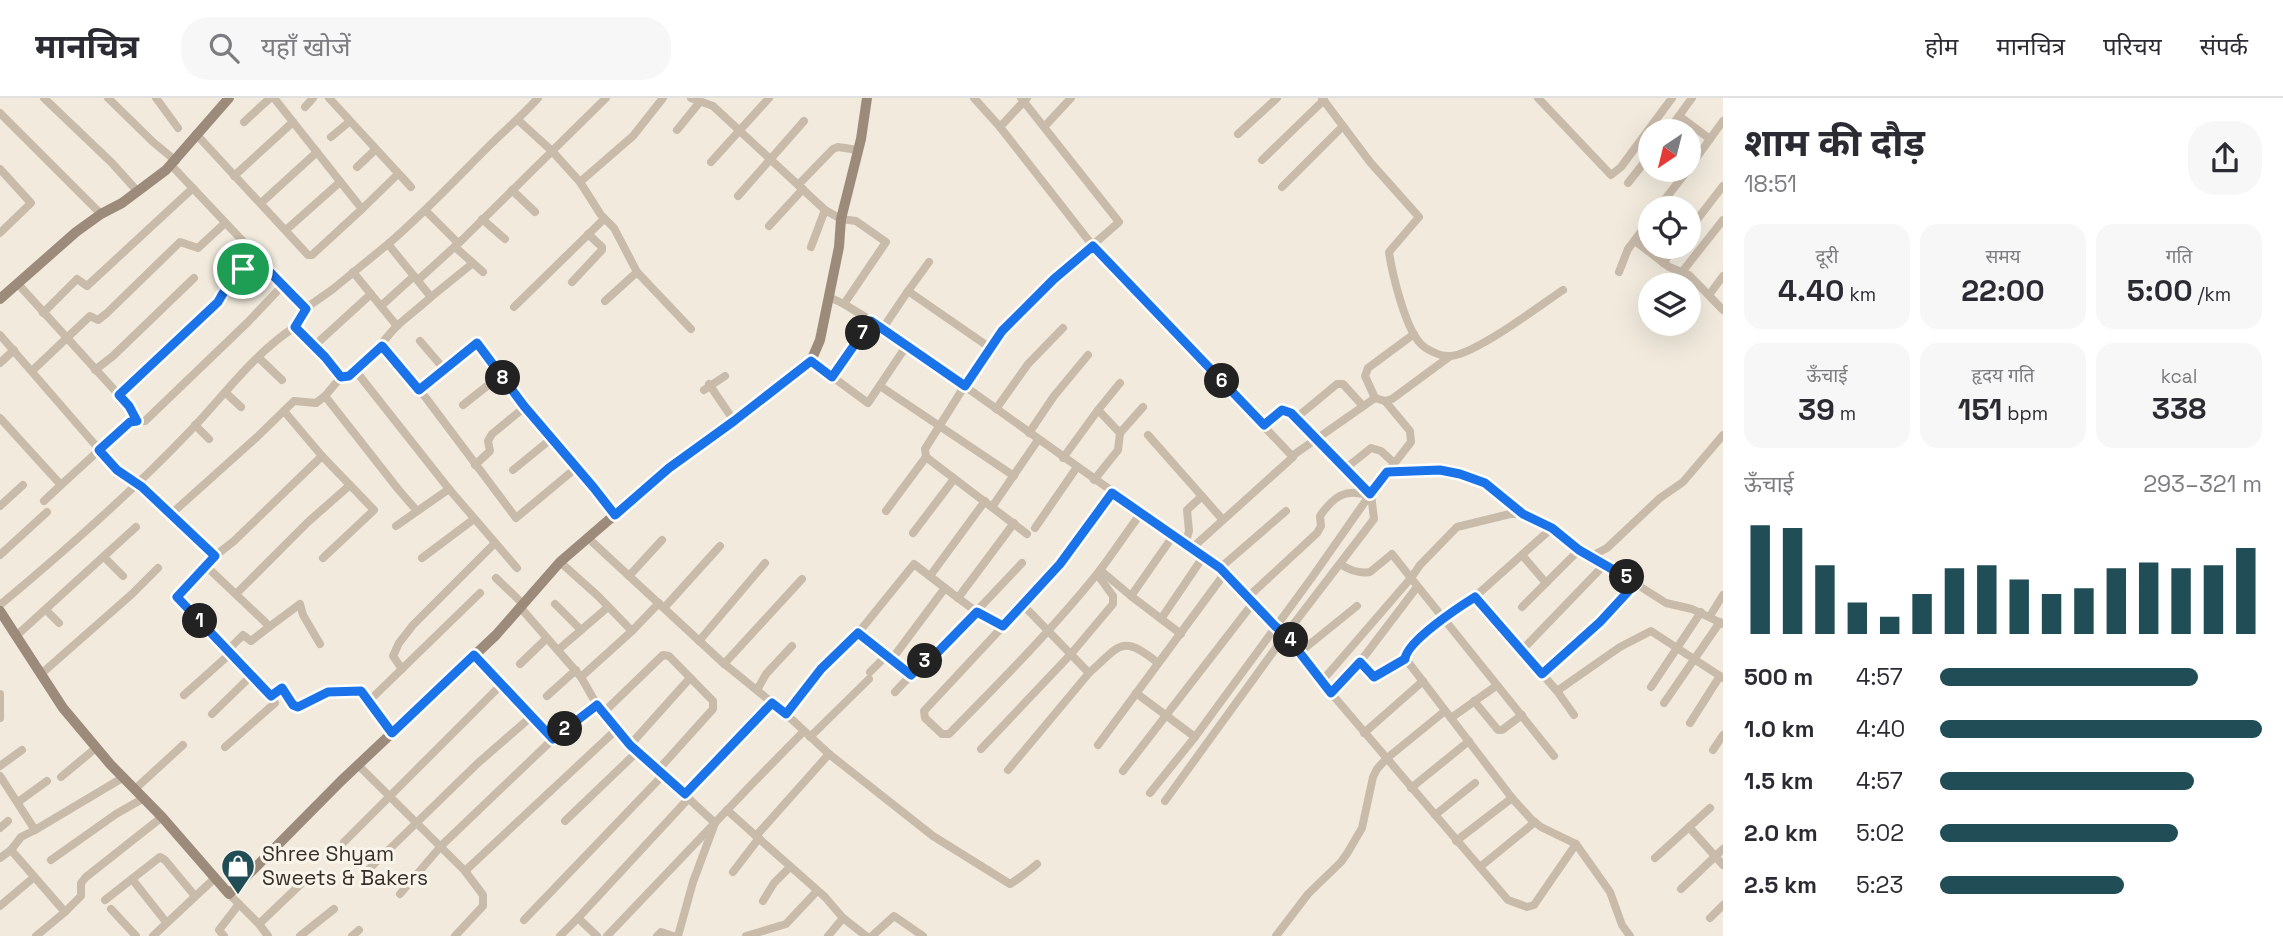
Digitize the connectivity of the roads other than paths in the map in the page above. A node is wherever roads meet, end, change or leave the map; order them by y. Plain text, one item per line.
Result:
1 (44, 98) edge
2 (108, 98) edge
3 (156, 98) edge
4 (229, 98) edge
5 (272, 98) edge
6 (313, 98) edge
7 (329, 98) edge
8 (538, 98) edge
9 (606, 98) edge
10 (663, 98) edge
11 (769, 98) edge
12 (867, 98) edge
13 (974, 98) edge
14 (1071, 98) edge
15 (1277, 98) edge
16 (1538, 98) edge
17 (1672, 98) edge
18 (1692, 98) edge
19 (1024, 99) edge
20 (1323, 99) edge
21 (695, 100) edge
22 (714, 102) edge
23 (305, 107) dead end
24 (0, 113) edge
25 (1679, 116) junction
26 (1677, 119) edge
27 (518, 120) junction
28 (804, 121) dead end
29 (1723, 121) edge
30 (244, 122) dead end
31 (293, 122) junction
32 (349, 122) junction
33 (1045, 126) junction
34 (1343, 126) junction
35 (1000, 127) junction
36 (178, 128) dead end
37 (677, 130) dead end
38 (739, 130) junction
39 (196, 134) junction
40 (1238, 134) dead end
41 (331, 137) dead end
42 (1710, 139) junction
43 (375, 150) junction
44 (858, 150) junction
45 (552, 151) junction
46 (1701, 151) edge
47 (317, 152) junction
48 (770, 160) junction
49 (1262, 160) dead end
50 (711, 162) dead end
51 (173, 163) junction
52 (357, 167) dead end
53 (1638, 170) edge
54 (2, 173) edge
55 (398, 174) junction
56 (234, 176) junction
57 (340, 182) junction
58 (580, 182) junction
59 (1678, 182) edge
60 (1628, 183) dead end
61 (1723, 186) edge
62 (411, 187) dead end
63 (800, 187) junction
64 (1282, 187) dead end
65 (193, 188) junction
66 (512, 190) junction
67 (138, 192) junction
68 (738, 196) dead end
69 (1667, 196) edge
70 (261, 203) junction
71 (362, 209) junction
72 (825, 210) junction
73 (426, 211) junction
74 (535, 212) dead end
75 (101, 214) junction
76 (1701, 214) edge
77 (482, 219) junction
78 (604, 219) junction
79 (841, 219) junction
80 (1723, 219) edge
81 (225, 222) junction
82 (769, 226) dead end
83 (286, 230) junction
84 (0, 233) edge
85 (588, 234) junction
86 (1638, 236) edge
87 (505, 239) dead end
88 (1634, 241) junction
89 (388, 244) junction
90 (457, 245) junction
91 (1093, 246) junction
92 (811, 247) dead end
93 (257, 259) junction
94 (1666, 259) edge
95 (929, 262) dead end
96 (473, 263) junction
97 (1663, 263) junction
98 (353, 272) junction
99 (483, 272) dead end
100 (637, 272) junction
101 (1619, 272) dead end
102 (1682, 272) junction
103 (1723, 276) edge
104 (194, 278) dead end
105 (416, 278) junction
106 (572, 282) dead end
107 (18, 284) junction
108 (283, 285) junction
109 (1563, 290) dead end
110 (908, 291) junction
111 (371, 294) junction
112 (1709, 295) junction
113 (431, 297) junction
114 (829, 297) junction
115 (0, 299) edge
116 (605, 301) dead end
117 (844, 303) junction
118 (381, 306) junction
119 (514, 307) dead end
120 (306, 309) junction
121 (1723, 310) edge
122 (43, 313) junction
123 (871, 321) junction
124 (397, 326) junction
125 (295, 327) junction
126 (691, 328) dead end
127 (883, 328) junction
128 (1063, 328) dead end
129 (1414, 334) junction
130 (0, 335) edge
131 (66, 338) junction
132 (420, 341) dead end
133 (907, 345) junction
134 (314, 346) junction
135 (382, 346) junction
136 (988, 350) junction
137 (14, 351) junction
138 (1088, 355) dead end
139 (1449, 357) junction
140 (258, 358) junction
141 (811, 361) junction
142 (0, 363) edge
143 (444, 369) junction
144 (95, 370) junction
145 (355, 370) junction
146 (32, 371) junction
147 (501, 375) junction
148 (725, 376) dead end
149 (341, 377) junction
150 (832, 377) junction
151 (282, 380) dead end
152 (1119, 383) dead end
153 (880, 386) junction
154 (965, 386) junction
155 (419, 390) junction
156 (226, 393) junction
157 (119, 395) junction
158 (325, 396) junction
159 (1375, 398) junction
160 (1385, 401) junction
161 (463, 405) dead end
162 (1363, 405) junction
163 (241, 407) dead end
164 (525, 407) junction
165 (1143, 407) dead end
166 (996, 409) junction
167 (1098, 410) junction
168 (284, 411) junction
169 (0, 418) edge
170 (1296, 418) junction
171 (137, 421) junction
172 (734, 421) junction
173 (195, 425) junction
174 (939, 425) junction
175 (1264, 425) junction
176 (1029, 433) junction
177 (1121, 433) junction
178 (1148, 435) dead end
179 (1723, 435) edge
180 (209, 439) dead end
181 (551, 439) junction
182 (1315, 439) junction
183 (1038, 440) junction
184 (99, 450) junction
185 (322, 456) junction
186 (1292, 456) junction
187 (926, 457) junction
188 (1063, 458) junction
189 (1394, 463) junction
190 (475, 465) junction
191 (1077, 467) junction
192 (576, 468) junction
193 (1346, 468) junction
194 (513, 470) dead end
195 (1387, 472) junction
196 (1014, 476) junction
197 (954, 479) junction
198 (1094, 480) junction
199 (136, 484) junction
200 (23, 485) dead end
201 (61, 485) junction
202 (350, 485) junction
203 (449, 489) junction
204 (1112, 493) junction
205 (1370, 495) junction
206 (1202, 496) junction
207 (44, 501) dead end
208 (985, 501) junction
209 (0, 506) edge
210 (992, 507) junction
211 (417, 511) junction
212 (886, 511) dead end
213 (1286, 511) dead end
214 (47, 512) dead end
215 (1141, 513) junction
216 (170, 514) junction
217 (1523, 514) junction
218 (615, 515) junction
219 (474, 519) junction
220 (1223, 520) junction
221 (1014, 523) junction
222 (396, 526) dead end
223 (136, 527) dead end
224 (1552, 528) junction
225 (913, 533) dead end
226 (1173, 536) junction
227 (588, 538) junction
228 (662, 540) dead end
229 (495, 543) junction
230 (720, 546) dead end
231 (1188, 547) junction
232 (1579, 550) junction
233 (0, 555) edge
234 (1522, 555) junction
235 (215, 556) junction
236 (1592, 556) junction
237 (104, 557) junction
238 (1203, 557) junction
239 (323, 558) dead end
240 (422, 558) dead end
241 (560, 562) junction
242 (765, 562) dead end
243 (1022, 563) dead end
244 (1340, 564) junction
245 (1605, 564) junction
246 (206, 566) junction
247 (158, 568) dead end
248 (517, 568) dead end
249 (1223, 570) junction
250 (1099, 572) junction
251 (123, 576) dead end
252 (629, 576) junction
253 (930, 576) junction
254 (496, 578) dead end
255 (1411, 578) junction
256 (802, 579) dead end
257 (1546, 583) junction
258 (1636, 583) junction
259 (1417, 587) junction
260 (945, 588) junction
261 (480, 593) dead end
262 (236, 594) junction
263 (1723, 595) edge
264 (1131, 596) junction
265 (1475, 597) junction
266 (958, 598) junction
267 (1250, 600) junction
268 (0, 604) edge
269 (555, 604) dead end
270 (1023, 605) junction
271 (521, 606) junction
272 (661, 606) junction
273 (1357, 606) dead end
274 (608, 607) junction
275 (1522, 607) dead end
276 (46, 610) junction
277 (977, 612) junction
278 (1705, 614) junction
279 (1444, 618) junction
280 (2, 619) edge
281 (1161, 619) junction
282 (59, 622) dead end
283 (1721, 623) edge
284 (1003, 626) junction
285 (1275, 626) junction
286 (269, 627) junction
287 (1049, 629) junction
288 (581, 630) junction
289 (632, 631) junction
290 (858, 633) junction
291 (1181, 634) junction
292 (1286, 635) junction
293 (16, 636) junction
294 (547, 638) junction
295 (699, 641) junction
296 (320, 644) dead end
297 (792, 646) dead end
298 (1677, 647) junction
299 (558, 650) junction
300 (229, 651) junction
301 (1521, 651) junction
302 (1300, 652) junction
303 (1071, 654) junction
304 (474, 655) junction
305 (889, 657) junction
306 (1693, 658) junction
307 (1405, 659) junction
308 (1360, 662) junction
309 (1158, 663) junction
310 (520, 664) dead end
311 (724, 664) junction
312 (402, 669) junction
313 (578, 673) junction
314 (1089, 673) junction
315 (41, 674) junction
316 (1542, 674) junction
317 (911, 675) junction
318 (251, 676) junction
319 (1722, 677) edge
320 (690, 678) junction
321 (1322, 681) junction
322 (1423, 681) junction
323 (502, 684) junction
324 (1496, 686) junction
325 (1651, 687) dead end
326 (757, 690) junction
327 (1557, 691) junction
328 (895, 692) dead end
329 (1136, 693) junction
330 (1331, 693) junction
331 (0, 694) edge
332 (184, 695) dead end
333 (271, 696) junction
334 (547, 696) dead end
335 (370, 700) junction
336 (1474, 701) junction
337 (772, 703) junction
338 (1664, 703) dead end
339 (600, 709) junction
340 (212, 714) dead end
341 (786, 714) junction
342 (1448, 714) junction
343 (1166, 715) junction
344 (1521, 715) junction
345 (1574, 715) dead end
346 (531, 716) junction
347 (0, 718) edge
348 (1690, 723) dead end
349 (616, 730) junction
350 (392, 733) junction
351 (1364, 733) junction
352 (807, 734) junction
353 (1723, 735) edge
354 (1195, 737) junction
355 (553, 739) junction
356 (1469, 741) junction
357 (183, 745) dead end
358 (630, 745) junction
359 (1098, 745) dead end
360 (97, 747) junction
361 (225, 747) dead end
362 (981, 749) dead end
363 (22, 750) dead end
364 (1713, 750) dead end
365 (638, 751) junction
366 (829, 754) junction
367 (1554, 756) dead end
368 (1386, 759) junction
369 (358, 765) junction
370 (0, 766) edge
371 (1008, 770) dead end
372 (1123, 771) dead end
373 (661, 772) junction
374 (0, 776) edge
375 (61, 777) dead end
376 (124, 777) junction
377 (47, 780) dead end
378 (1475, 783) dead end
379 (1411, 788) junction
380 (135, 789) junction
381 (1150, 793) dead end
382 (389, 796) junction
383 (687, 796) junction
384 (144, 798) junction
385 (1512, 798) junction
386 (1165, 801) dead end
387 (18, 802) junction
388 (1710, 808) dead end
389 (727, 810) junction
390 (1435, 815) junction
391 (162, 817) junction
392 (9, 821) dead end
393 (565, 821) dead end
394 (715, 822) junction
395 (1535, 822) junction
396 (417, 823) junction
397 (1689, 827) junction
398 (0, 828) edge
399 (35, 830) junction
400 (757, 837) junction
401 (1456, 841) junction
402 (344, 842) dead end
403 (1576, 844) junction
404 (441, 846) junction
405 (1723, 849) edge
406 (11, 850) junction
407 (1716, 856) junction
408 (1655, 858) dead end
409 (0, 859) edge
410 (51, 860) dead end
411 (1037, 864) dead end
412 (1723, 865) edge
413 (790, 867) junction
414 (1480, 867) junction
415 (369, 869) dead end
416 (465, 871) junction
417 (733, 872) dead end
418 (33, 878) junction
419 (215, 878) junction
420 (132, 879) junction
421 (305, 880) dead end
422 (1681, 890) dead end
423 (817, 891) junction
424 (229, 894) junction
425 (400, 894) dead end
426 (195, 896) junction
427 (105, 900) dead end
428 (763, 901) dead end
429 (239, 904) junction
430 (0, 905) edge
431 (1723, 905) edge
432 (111, 909) dead end
433 (334, 909) dead end
434 (65, 912) junction
435 (578, 918) junction
436 (843, 918) junction
437 (1710, 918) dead end
438 (524, 920) dead end
439 (166, 922) junction
440 (259, 923) junction
441 (765, 933) edge
442 (36, 936) edge
443 (136, 936) edge
444 (153, 936) edge
445 (223, 936) edge
446 (268, 936) edge
447 (300, 936) edge
448 (455, 936) edge
449 (560, 936) edge
450 (597, 936) edge
451 (607, 936) edge
452 (657, 936) edge
453 (675, 936) edge
454 (747, 936) edge
455 (828, 936) edge
456 (866, 936) edge
457 (872, 936) edge
458 (923, 936) edge
459 (1276, 936) edge
460 (1630, 936) edge

1 - 67 street
2 - 51 street
3 - 36 street
4 - 39 street
5 - 30 street
5 - 31 street
6 - 23 street
7 - 32 street
8 - 27 street
9 - 45 street
10 - 58 street
11 - 38 street
12 - 44 street
13 - 35 street
14 - 33 street
15 - 40 street
16 - 17 street
18 - 25 street
19 - 33 street
19 - 35 street
20 - 34 street
20 - 49 street
21 - 22 street
21 - 37 street
22 - 38 street
24 - 75 street
25 - 26 street
25 - 42 street
27 - 45 street
27 - 73 street
28 - 48 street
29 - 42 street
31 - 47 street
31 - 56 street
32 - 41 street
32 - 43 street
33 - 91 street
34 - 64 street
34 - 129 street
35 - 91 street
38 - 48 street
38 - 50 street
39 - 51 street
39 - 56 street
42 - 46 street
43 - 52 street
43 - 55 street
44 - 63 street
44 - 79 street
45 - 58 street
45 - 66 street
47 - 57 street
47 - 70 street
48 - 63 street
48 - 68 street
51 - 65 street
51 - 67 street
53 - 60 street
54 - 84 street
55 - 62 street
55 - 71 street
56 - 70 street
57 - 71 street
57 - 83 street
58 - 78 street
59 - 69 street
61 - 76 street
63 - 72 street
63 - 82 street
65 - 81 street
65 - 122 street
66 - 74 street
66 - 77 street
67 - 75 street
70 - 83 street
71 - 83 street
72 - 79 street
72 - 92 street
73 - 89 street
73 - 90 street
75 - 107 street
77 - 87 street
77 - 90 street
78 - 85 street
78 - 100 street
79 - 114 street
79 - 117 street
80 - 102 street
81 - 93 street
81 - 131 street
85 - 106 street
85 - 119 street
86 - 88 street
88 - 97 street
88 - 101 street
89 - 98 street
89 - 105 street
90 - 96 street
90 - 105 street
91 - 136 street
91 - 175 street
93 - 108 street
93 - 157 street
94 - 97 street
95 - 110 street
96 - 99 street
96 - 113 street
97 - 102 street
98 - 111 street
98 - 120 street
100 - 116 street
100 - 126 street
102 - 112 street
103 - 112 street
104 - 144 street
105 - 113 street
105 - 118 street
107 - 115 street
107 - 122 street
108 - 120 street
108 - 171 street
109 - 139 street
110 - 127 street
110 - 136 street
111 - 118 street
111 - 134 street
112 - 121 street
113 - 124 street
114 - 117 street
114 - 141 street
117 - 123 street
118 - 124 street
120 - 125 street
122 - 131 street
123 - 127 street
123 - 150 street
124 - 135 street
125 - 134 street
125 - 140 street
127 - 133 street
128 - 166 street
129 - 139 street
129 - 159 street
130 - 137 street
131 - 144 street
131 - 146 street
132 - 143 street
133 - 153 street
133 - 154 street
134 - 149 street
135 - 145 street
135 - 155 street
136 - 154 street
137 - 142 street
137 - 146 street
138 - 176 street
139 - 160 street
140 - 151 street
140 - 156 street
141 - 150 street
141 - 172 street
143 - 147 street
143 - 155 street
144 - 157 street
145 - 149 street
145 - 203 street
146 - 184 street
147 - 161 street
147 - 164 street
148 - 172 street
149 - 158 street
150 - 153 street
152 - 167 street
153 - 174 street
154 - 166 street
154 - 174 street
155 - 190 street
156 - 163 street
156 - 173 street
157 - 171 street
158 - 168 street
158 - 211 street
159 - 160 street
159 - 162 street
160 - 189 street
162 - 170 street
162 - 182 street
164 - 181 street
164 - 190 street
165 - 177 street
166 - 176 street
167 - 177 street
167 - 188 street
168 - 185 street
168 - 216 street
169 - 201 street
170 - 175 street
170 - 182 street
171 - 184 street
172 - 218 street
173 - 180 street
173 - 199 street
174 - 187 street
174 - 196 street
175 - 186 street
176 - 183 street
177 - 198 street
178 - 206 street
179 - 236 street
181 - 192 street
181 - 194 street
182 - 186 street
182 - 193 street
183 - 188 street
183 - 196 street
184 - 199 street
184 - 201 street
185 - 202 street
185 - 235 street
186 - 220 street
187 - 197 street
187 - 212 street
188 - 191 street
189 - 193 street
189 - 195 street
190 - 192 street
191 - 198 street
191 - 221 street
192 - 218 street
193 - 205 street
195 - 205 street
195 - 217 street
196 - 210 street
197 - 208 street
197 - 225 street
198 - 204 street
199 - 216 street
199 - 268 street
200 - 209 street
201 - 207 street
202 - 239 street
202 - 262 street
203 - 211 street
203 - 219 street
204 - 215 street
204 - 270 street
205 - 244 street
205 - 267 street
205 - 285 street
206 - 220 street
206 - 231 street
208 - 210 street
208 - 253 street
210 - 221 street
211 - 222 street
213 - 249 street
214 - 233 street
215 - 226 street
215 - 250 street
216 - 235 street
217 - 224 street
217 - 255 street
218 - 227 street
219 - 229 street
219 - 240 street
220 - 231 street
221 - 266 street
223 - 237 street
224 - 232 street
224 - 234 street
226 - 231 street
226 - 264 street
227 - 241 street
227 - 252 street
228 - 252 street
229 - 248 street
229 - 312 street
230 - 272 street
231 - 238 street
232 - 236 street
232 - 257 street
234 - 257 street
234 - 265 street
235 - 246 street
236 - 245 street
237 - 251 street
237 - 276 street
238 - 249 street
238 - 281 street
241 - 271 street
241 - 274 street
242 - 295 street
243 - 277 street
244 - 255 street
244 - 292 street
245 - 258 street
245 - 301 street
246 - 262 street
246 - 300 street
247 - 315 street
249 - 267 street
249 - 291 street
250 - 264 street
250 - 287 street
250 - 303 street
252 - 272 street
253 - 260 street
253 - 290 street
254 - 271 street
255 - 259 street
255 - 321 street
256 - 311 street
257 - 275 street
258 - 278 street
258 - 316 street
259 - 279 street
259 - 308 street
260 - 266 street
260 - 305 street
261 - 312 street
262 - 286 street
263 - 278 street
264 - 281 street
265 - 279 street
265 - 301 street
266 - 277 street
267 - 285 street
267 - 343 street
269 - 288 street
270 - 284 street
270 - 287 street
271 - 294 street
271 - 304 street
272 - 289 street
272 - 295 street
273 - 302 street
274 - 288 street
274 - 289 street
276 - 282 street
276 - 293 street
277 - 284 street
277 - 317 street
278 - 283 street
278 - 298 street
279 - 307 street
279 - 324 street
280 - 293 street
281 - 291 street
283 - 306 street
284 - 287 street
285 - 292 street
285 - 354 street
286 - 296 street
286 - 300 street
287 - 303 street
288 - 299 street
289 - 313 street
290 - 305 street
290 - 341 street
291 - 309 street
292 - 302 street
292 - 386 street
293 - 315 street
294 - 299 street
294 - 310 street
295 - 311 street
297 - 326 street
298 - 306 street
298 - 325 street
298 - 327 street
299 - 313 street
300 - 318 street
300 - 332 street
301 - 316 street
302 - 321 street
303 - 314 street
303 - 362 street
304 - 323 street
304 - 350 street
305 - 317 street
305 - 352 street
306 - 319 street
306 - 338 street
307 - 308 street
307 - 322 street
308 - 330 street
309 - 314 street
309 - 329 street
311 - 326 street
312 - 335 street
313 - 334 street
313 - 339 street
314 - 371 street
315 - 360 street
316 - 327 street
317 - 328 street
318 - 333 street
318 - 340 street
319 - 348 street
320 - 339 street
320 - 358 street
320 - 373 street
321 - 330 street
322 - 342 street
322 - 351 street
323 - 346 street
323 - 382 street
324 - 336 street
324 - 344 street
326 - 337 street
327 - 345 street
329 - 343 street
329 - 359 street
330 - 351 street
331 - 347 street
333 - 335 street
333 - 361 street
335 - 350 street
336 - 342 street
336 - 344 street
337 - 341 street
337 - 383 street
339 - 349 street
339 - 355 street
341 - 352 street
342 - 356 street
342 - 368 street
343 - 354 street
343 - 372 street
344 - 367 street
346 - 355 street
346 - 396 street
349 - 358 street
349 - 416 street
350 - 369 street
351 - 368 street
352 - 366 street
352 - 389 street
353 - 364 street
354 - 381 street
355 - 404 street
356 - 379 street
356 - 385 street
357 - 380 street
358 - 365 street
360 - 375 street
360 - 376 street
363 - 370 street
365 - 373 street
365 - 393 street
366 - 400 street
366 - 411 street
368 - 379 street
368 - 459 street
369 - 382 street
369 - 424 street
373 - 383 street
373 - 438 street
374 - 387 street
376 - 380 street
376 - 399 street
377 - 387 street
378 - 390 street
379 - 390 street
380 - 384 street
382 - 396 street
382 - 402 street
383 - 394 street
383 - 435 street
384 - 391 street
384 - 410 street
385 - 395 street
385 - 401 street
387 - 399 street
388 - 397 street
389 - 394 street
389 - 400 street
390 - 401 street
391 - 419 street
391 - 434 street
392 - 398 street
394 - 451 street
394 - 453 street
395 - 403 street
395 - 414 street
396 - 404 street
396 - 415 street
397 - 407 street
397 - 408 street
399 - 406 street
400 - 413 street
400 - 417 street
401 - 414 street
403 - 414 street
403 - 460 street
404 - 416 street
404 - 425 street
405 - 407 street
406 - 409 street
406 - 418 street
407 - 412 street
407 - 422 street
413 - 423 street
413 - 428 street
416 - 448 street
418 - 430 street
418 - 434 street
419 - 424 street
419 - 426 street
420 - 426 street
420 - 427 street
420 - 439 street
421 - 440 street
423 - 436 street
423 - 441 street
424 - 429 street
426 - 439 street
429 - 440 street
429 - 445 street
431 - 437 street
432 - 443 street
433 - 447 street
434 - 442 street
435 - 449 street
435 - 450 street
436 - 455 street
436 - 456 street
439 - 444 street
440 - 446 street
441 - 454 street
452 - 453 street
457 - 458 street

